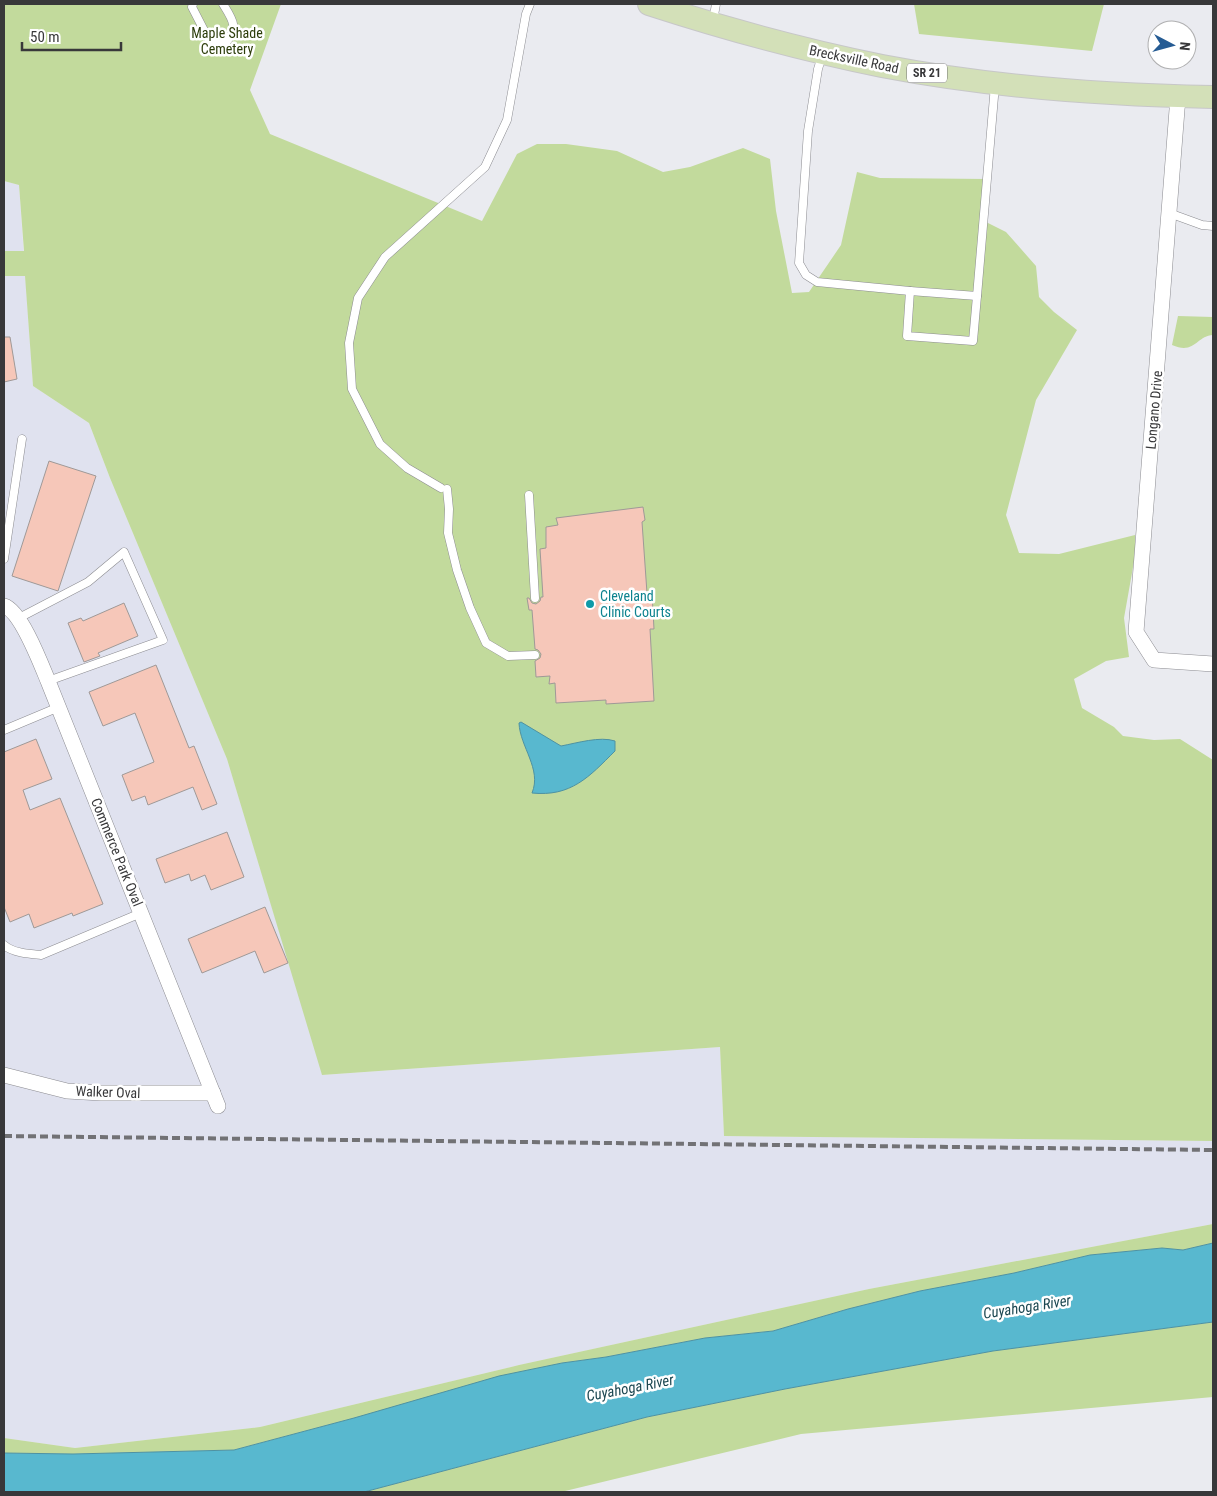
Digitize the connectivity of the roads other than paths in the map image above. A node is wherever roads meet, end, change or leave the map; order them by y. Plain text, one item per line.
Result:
1 (193, 4) edge
2 (223, 4) edge
3 (530, 4) edge
4 (649, 4) edge
5 (714, 14) edge
6 (823, 53) junction
7 (995, 83) junction
8 (1178, 97) junction
9 (1213, 97) edge
10 (1169, 213) junction
11 (1213, 226) edge
12 (910, 291) junction
13 (977, 296) junction
14 (22, 439) dead end
15 (529, 494) dead end
16 (4, 559) edge
17 (535, 598) dead end
18 (4, 606) edge
19 (17, 619) junction
20 (535, 655) dead end
21 (1213, 664) edge
22 (48, 681) junction
23 (59, 707) junction
24 (4, 730) edge
25 (141, 913) junction
26 (4, 945) edge
27 (4, 1075) edge
28 (216, 1099) joint

1 - 2 lane
3 - 20 lane
4 - 5 main road, Brecksville Road / SR 21
5 - 6 main road, Brecksville Road / SR 21
6 - 7 main road, Brecksville Road / SR 21
6 - 12 lane
7 - 8 main road, Brecksville Road / SR 21
7 - 13 lane
8 - 9 main road, Brecksville Road / SR 21
8 - 10 street, Longano Drive
10 - 11 lane
10 - 21 street, Longano Drive
12 - 13 lane
12 - 13 lane
14 - 16 lane
15 - 17 lane
18 - 19 street, Commerce Park Oval
19 - 22 street, Commerce Park Oval
19 - 22 lane
22 - 23 street, Commerce Park Oval
23 - 24 lane
23 - 25 street, Commerce Park Oval
25 - 26 lane
25 - 28 street, Commerce Park Oval
27 - 28 street, Walker Oval

